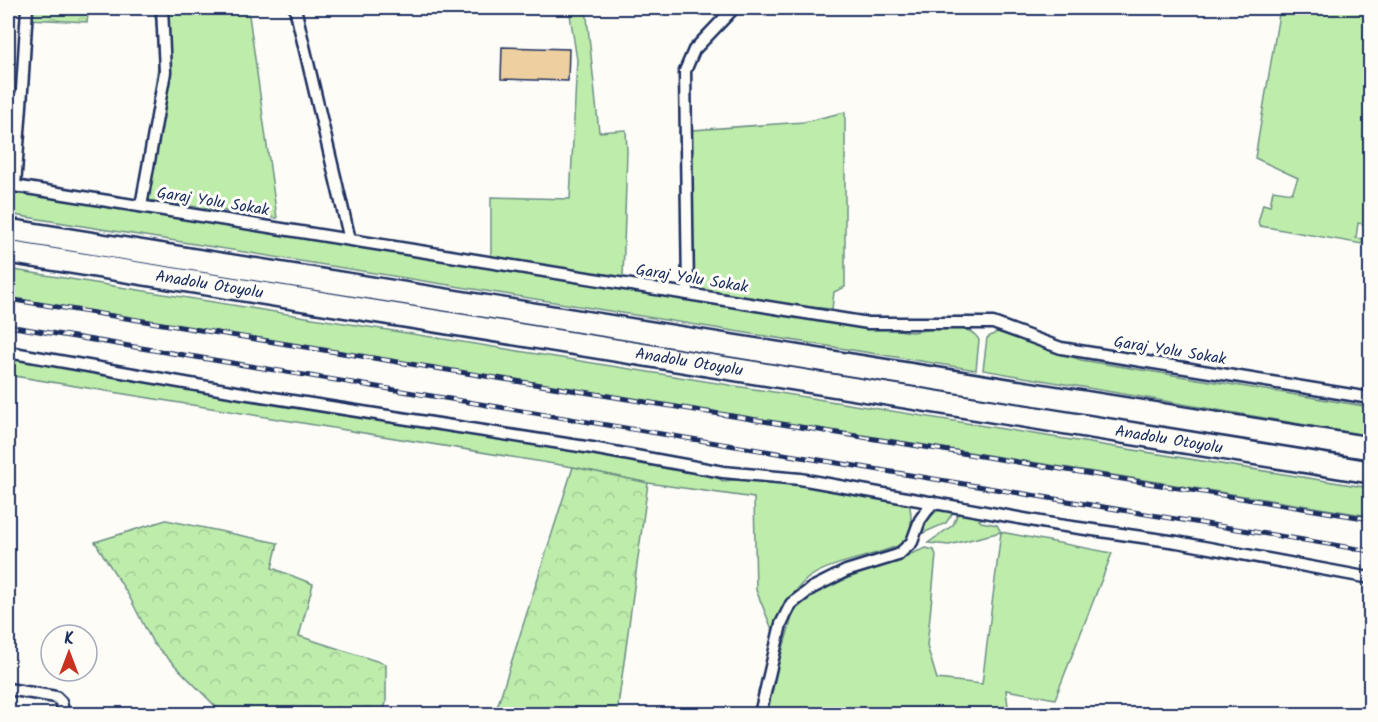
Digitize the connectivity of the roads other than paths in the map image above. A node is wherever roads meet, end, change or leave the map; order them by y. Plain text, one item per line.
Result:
1 (27, 8) edge
2 (162, 8) edge
3 (295, 8) edge
4 (734, 8) edge
5 (8, 91) edge
6 (21, 106) junction
7 (11, 185) edge
8 (141, 206) junction
9 (8, 230) edge
10 (350, 240) junction
11 (8, 252) edge
12 (688, 293) junction
13 (8, 352) edge
14 (1371, 398) edge
15 (1371, 448) edge
16 (1371, 472) edge
17 (933, 502) junction
18 (1371, 578) edge
19 (8, 689) edge
20 (64, 714) edge
21 (760, 714) edge

1 - 6 street
2 - 8 street
3 - 10 street
4 - 12 street
5 - 6 street
6 - 7 street
7 - 8 street, Garaj Yolu Sokak
8 - 10 street, Garaj Yolu Sokak
9 - 15 highway, Anadolu Otoyolu
10 - 12 street, Garaj Yolu Sokak
11 - 16 highway, Anadolu Otoyolu
12 - 14 street, Garaj Yolu Sokak
13 - 17 street
17 - 18 street
17 - 21 street
19 - 20 street

